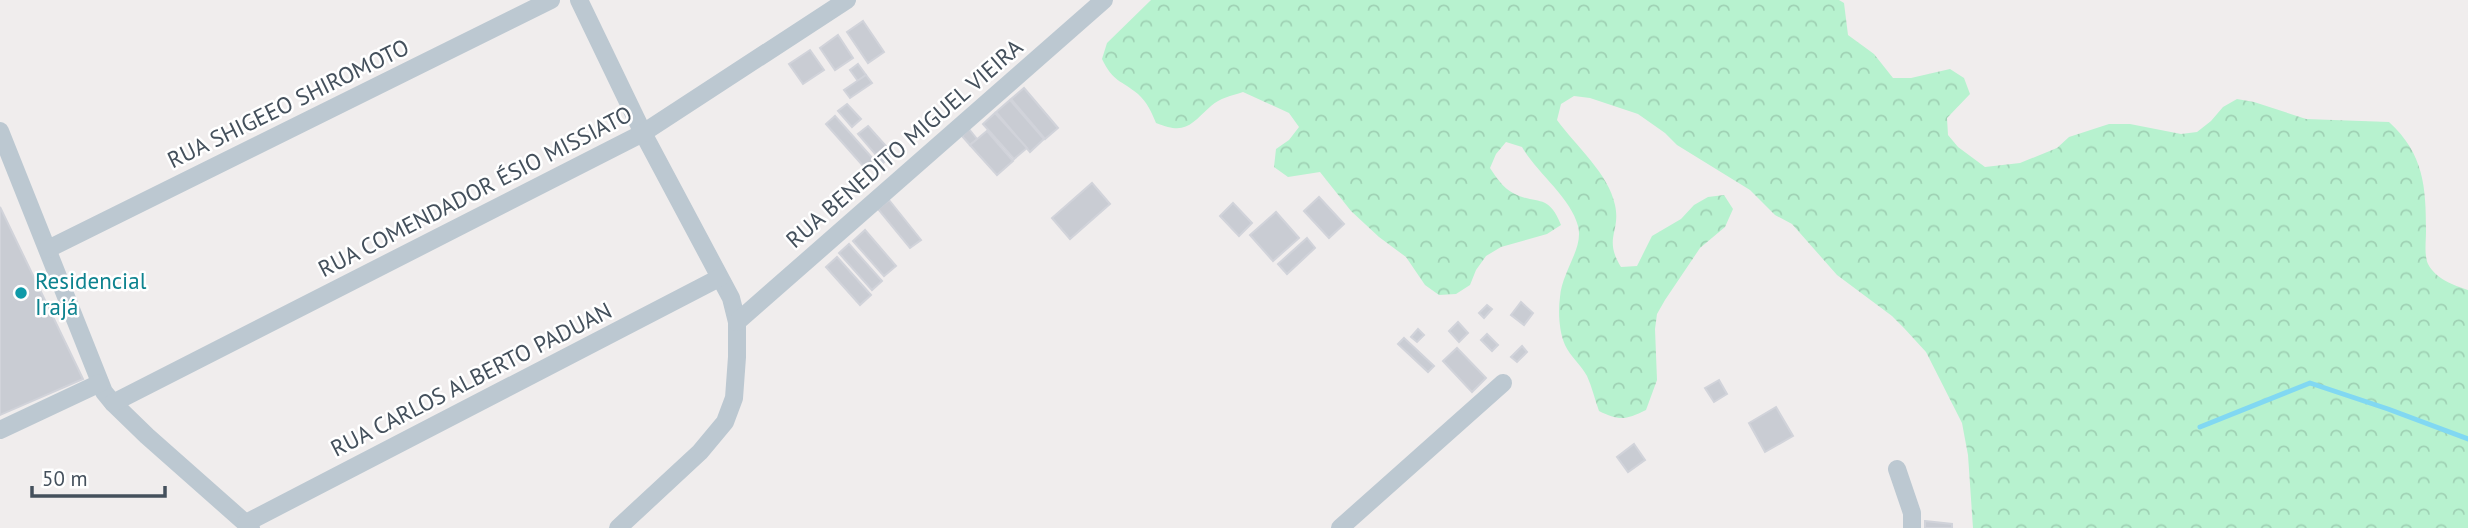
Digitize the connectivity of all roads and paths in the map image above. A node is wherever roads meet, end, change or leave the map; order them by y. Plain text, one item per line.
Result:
1 (551, 0) edge
2 (579, 0) edge
3 (847, 0) edge
4 (1104, 0) edge
5 (0, 131) edge
6 (643, 133) junction
7 (47, 249) junction
8 (719, 278) junction
9 (737, 322) junction
10 (100, 383) junction
11 (1503, 383) dead end
12 (113, 403) junction
13 (0, 430) edge
14 (1897, 469) dead end
15 (249, 526) edge
16 (618, 528) edge
17 (1340, 528) edge
18 (1912, 528) edge

1 - 7 street, RUA SHIGEEO SHIROMOTO
2 - 6 street
3 - 6 street, RUA COMENDADOR ÉSIO MISSIATO
4 - 9 street, RUA BENEDITO MIGUEL VIEIRA
5 - 7 street
6 - 8 street
6 - 12 street, RUA COMENDADOR ÉSIO MISSIATO
7 - 10 street
8 - 9 street
8 - 15 street, RUA CARLOS ALBERTO PADUAN
9 - 16 street
10 - 12 street
10 - 13 street
11 - 17 street
12 - 15 street
14 - 18 street

